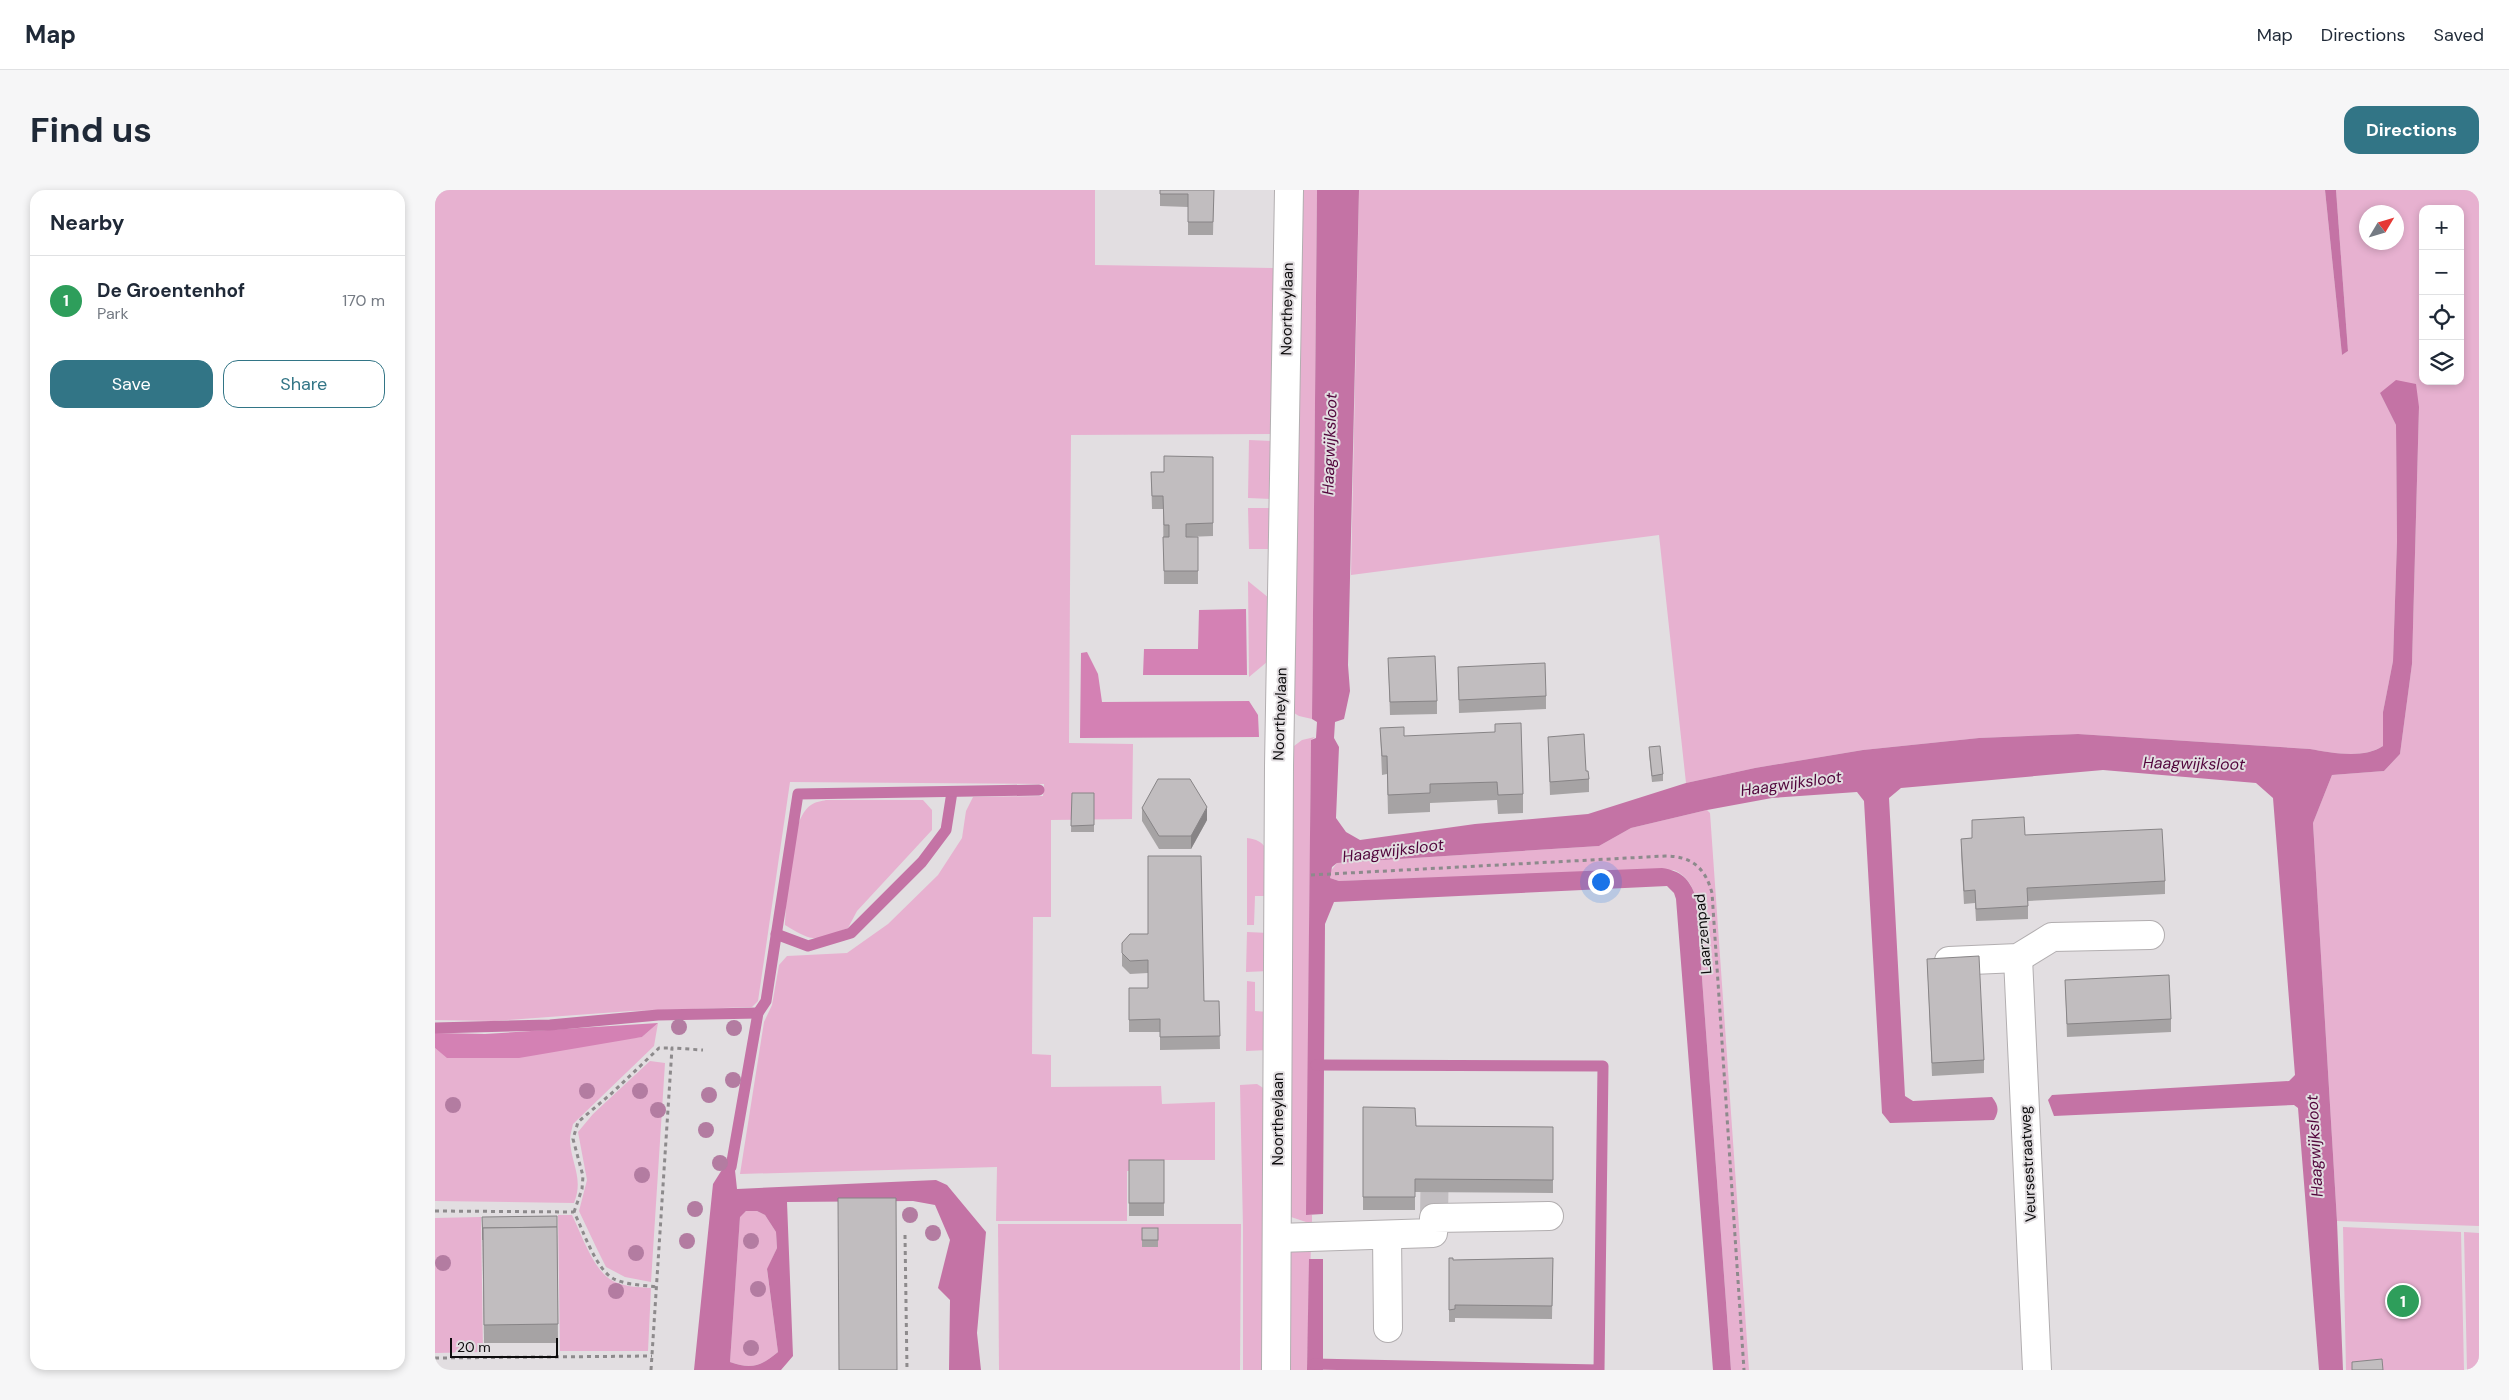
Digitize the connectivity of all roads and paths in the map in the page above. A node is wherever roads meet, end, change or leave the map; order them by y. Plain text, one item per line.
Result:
1 (1289, 190) edge
2 (1302, 875) dead end
3 (2149, 935) dead end
4 (2018, 958) junction
5 (1949, 961) edge
6 (672, 1048) junction
7 (703, 1050) dead end
8 (435, 1211) edge
9 (574, 1212) junction
10 (1549, 1216) dead end
11 (1387, 1234) junction
12 (905, 1235) dead end
13 (1278, 1238) junction
14 (657, 1287) junction
15 (1388, 1328) dead end
16 (652, 1356) junction
17 (435, 1358) edge
18 (651, 1370) edge
19 (907, 1370) edge
20 (1276, 1370) edge
21 (1744, 1370) edge
22 (2037, 1370) edge

1 - 13 street, Noortheylaan
2 - 21 path, Laarzenpad
3 - 4 street
4 - 5 street
4 - 22 street, Veursestraatweg
6 - 7 path
6 - 9 path
6 - 14 path
8 - 9 path
9 - 14 path
10 - 11 street
11 - 13 street
11 - 15 street
12 - 19 path
13 - 20 street, Noortheylaan
14 - 16 path
16 - 17 path
16 - 18 path

